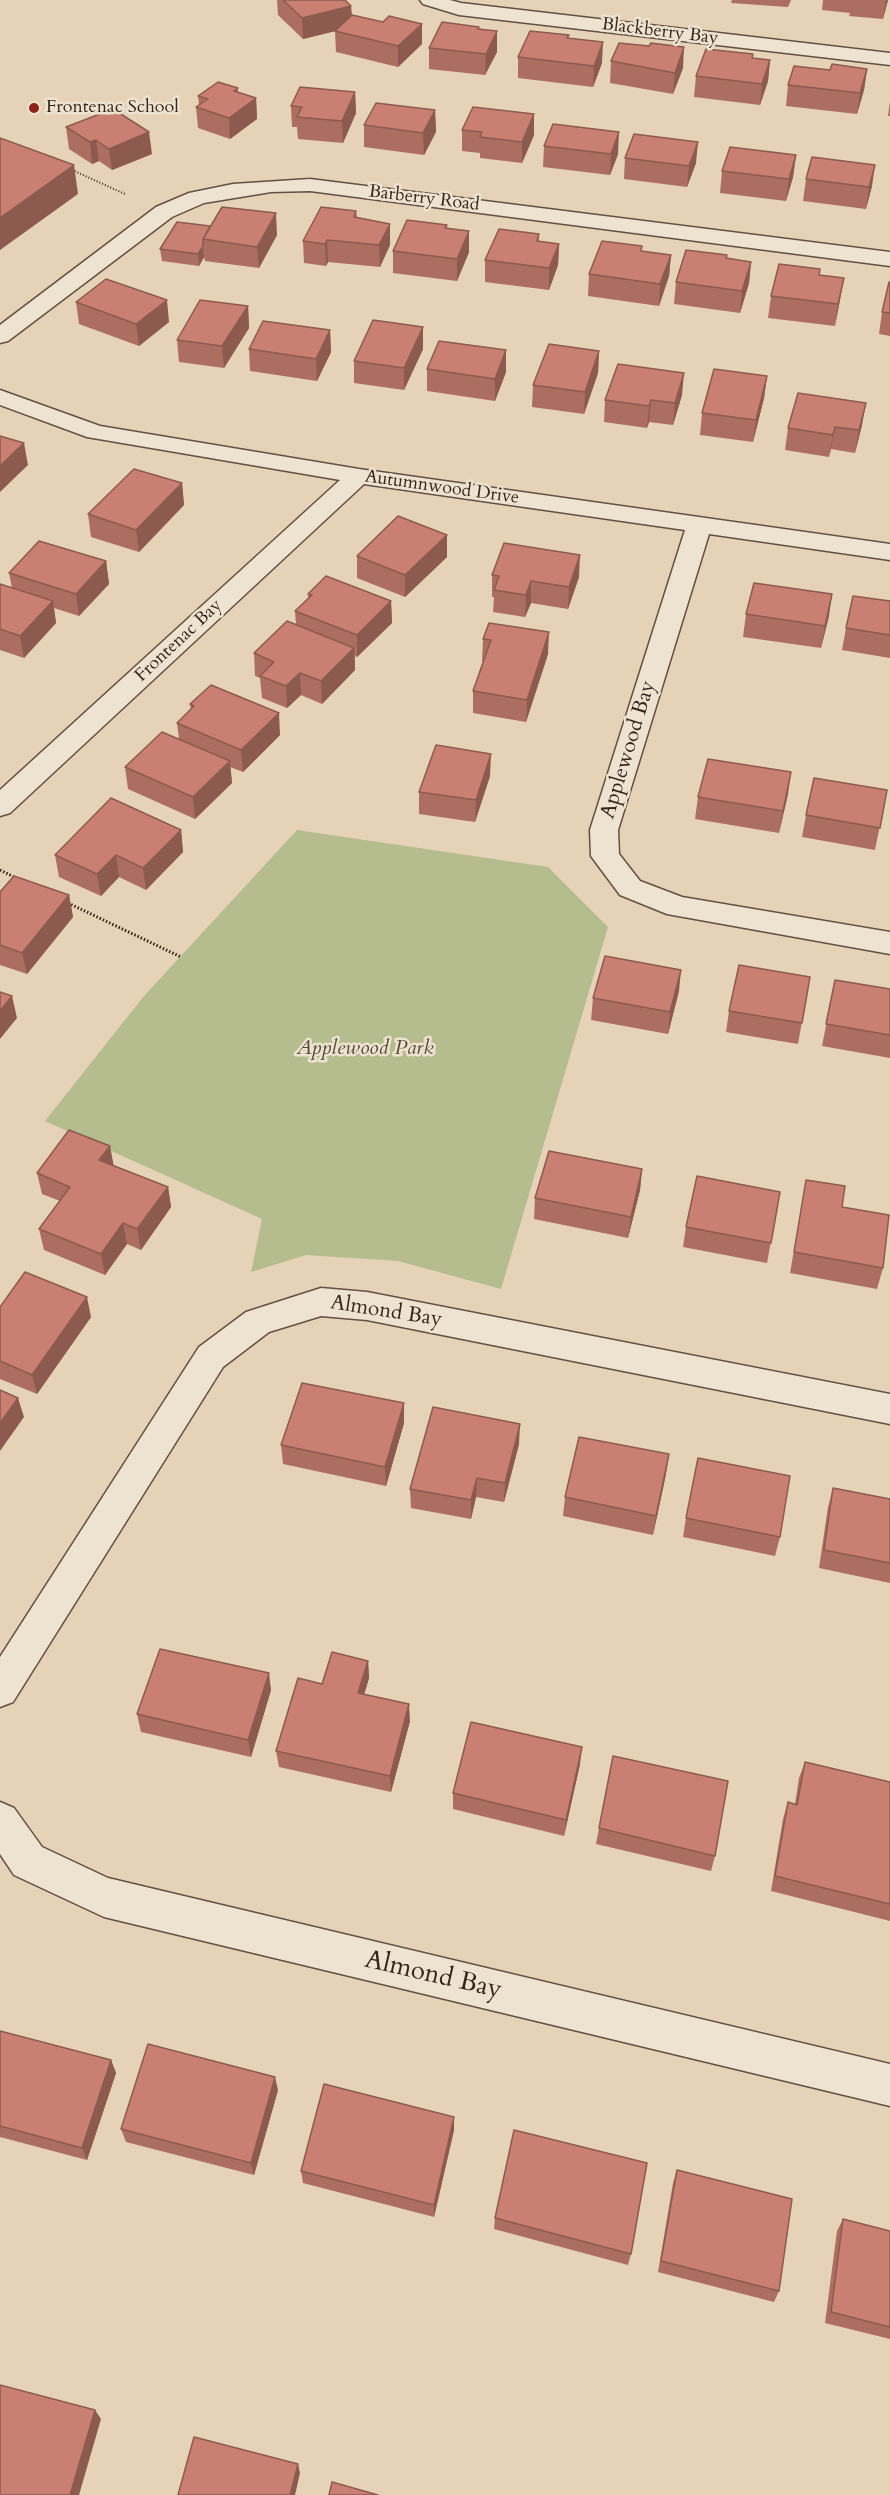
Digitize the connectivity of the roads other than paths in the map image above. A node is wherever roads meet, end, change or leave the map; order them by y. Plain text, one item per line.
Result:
1 (430, 0) edge
2 (890, 59) edge
3 (890, 259) edge
4 (0, 336) edge
5 (0, 397) edge
6 (359, 476) junction
7 (699, 524) junction
8 (890, 552) edge
9 (0, 806) edge
10 (890, 944) edge
11 (890, 1409) edge
12 (0, 1690) edge
13 (0, 1821) edge
14 (890, 2085) edge

1 - 2 street, Blackberry Bay
3 - 4 street, Barberry Road
5 - 6 street, Autumnwood Drive
6 - 7 street, Autumnwood Drive
6 - 9 street, Frontenac Bay
7 - 8 street, Autumnwood Drive
7 - 10 street, Applewood Bay
11 - 12 street, Almond Bay
13 - 14 street, Almond Bay

